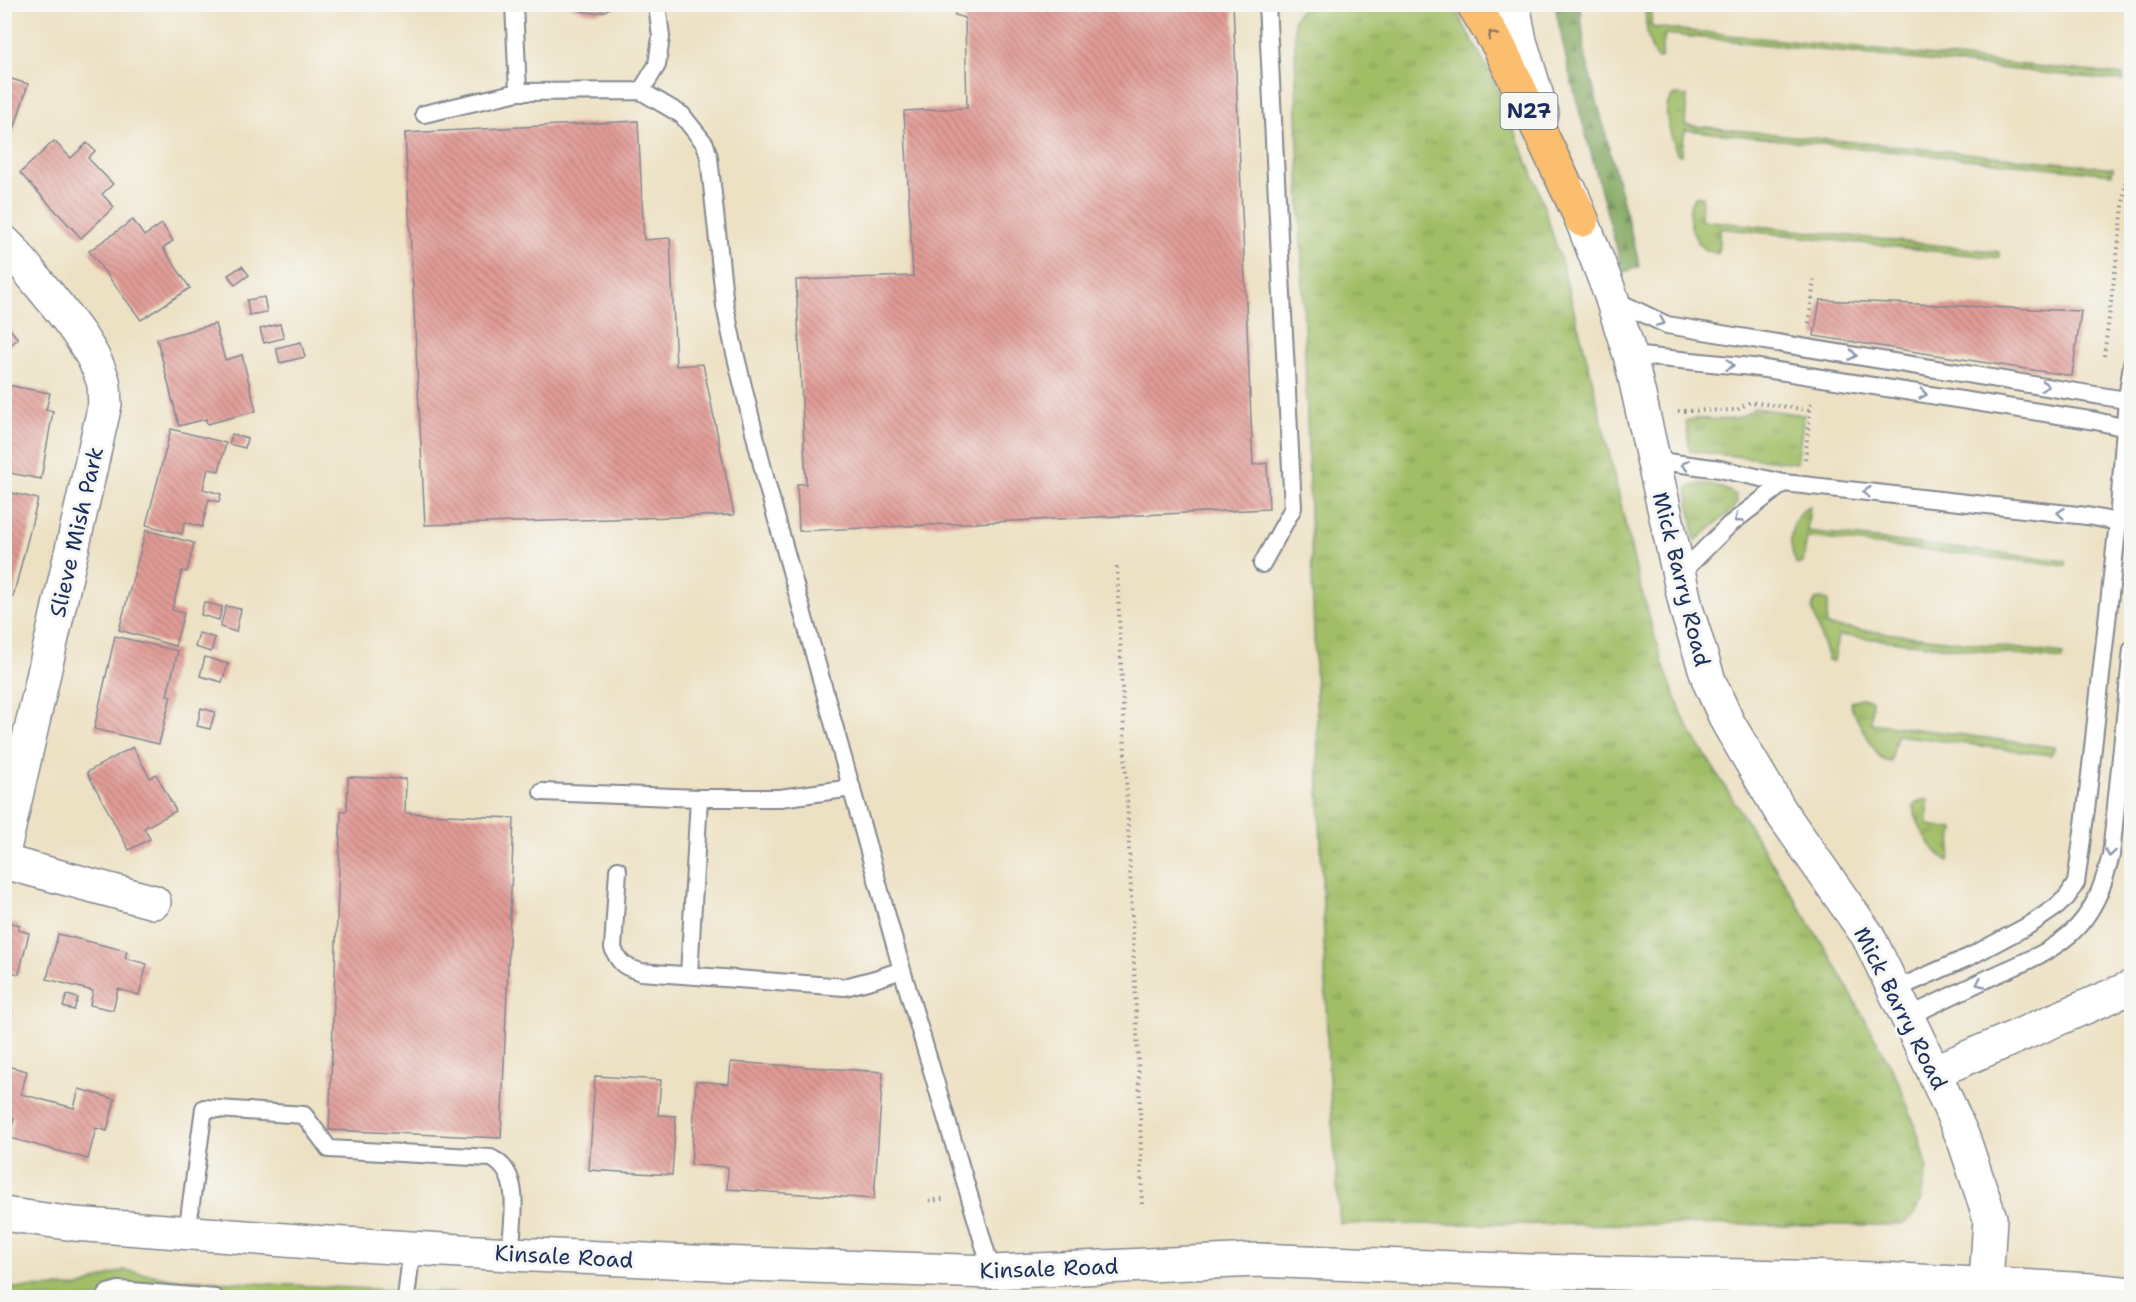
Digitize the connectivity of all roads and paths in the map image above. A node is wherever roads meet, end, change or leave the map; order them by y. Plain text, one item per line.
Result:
1 (514, 4) edge
2 (657, 4) edge
3 (1267, 4) edge
4 (1473, 4) edge
5 (1513, 4) edge
6 (641, 91) junction
7 (518, 92) junction
8 (424, 114) dead end
9 (2132, 118) edge
10 (1582, 220) junction
11 (4, 242) edge
12 (1610, 294) junction
13 (1630, 355) junction
14 (2103, 358) dead end
15 (2132, 364) edge
16 (2129, 400) edge
17 (1810, 410) dead end
18 (2126, 428) junction
19 (1651, 452) junction
20 (1784, 483) junction
21 (2118, 522) junction
22 (1262, 564) dead end
23 (1117, 567) dead end
24 (1679, 575) junction
25 (2132, 649) edge
26 (852, 788) junction
27 (542, 792) dead end
28 (699, 798) junction
29 (4, 849) edge
30 (4, 862) edge
31 (618, 870) dead end
32 (154, 902) dead end
33 (902, 970) junction
34 (689, 975) junction
35 (2132, 987) edge
36 (1901, 1004) junction
37 (1934, 1072) junction
38 (1143, 1208) dead end
39 (4, 1214) edge
40 (187, 1233) junction
41 (412, 1248) junction
42 (510, 1254) junction
43 (1986, 1284) junction
44 (994, 1285) edge
45 (2132, 1294) edge
46 (105, 1298) edge
47 (215, 1298) edge
48 (406, 1298) edge

1 - 7 lane
2 - 6 lane
3 - 22 lane
10 -> 4 highway, N27
5 - 10 street, Mick Barry Road
6 - 7 lane
6 - 26 lane
7 - 8 lane
9 - 14 path
10 - 12 street, Mick Barry Road
11 - 29 street, Slieve Mish Park
12 - 13 street, Mick Barry Road
12 -> 16 lane
13 -> 18 lane
13 - 19 street, Mick Barry Road
15 - 16 lane
16 - 18 lane
17 - 19 path
18 - 21 lane
20 -> 19 lane
19 - 24 street, Mick Barry Road
21 -> 20 lane
20 -> 24 lane
21 - 36 lane
23 - 38 path
24 - 36 street, Mick Barry Road
25 -> 36 lane
26 - 28 lane
26 - 33 lane
27 - 28 lane
28 - 34 lane
30 - 32 street
31 - 34 lane
33 - 34 lane
33 - 44 lane
35 - 37 street
36 - 37 street, Mick Barry Road
37 - 43 street, Mick Barry Road
39 - 40 street, Kinsale Road
40 - 41 street, Kinsale Road
40 - 42 lane
41 - 42 street, Kinsale Road
41 - 48 lane
42 - 44 street, Kinsale Road
43 - 44 street, Kinsale Road
43 - 45 street, Kinsale Road
46 - 47 lane

